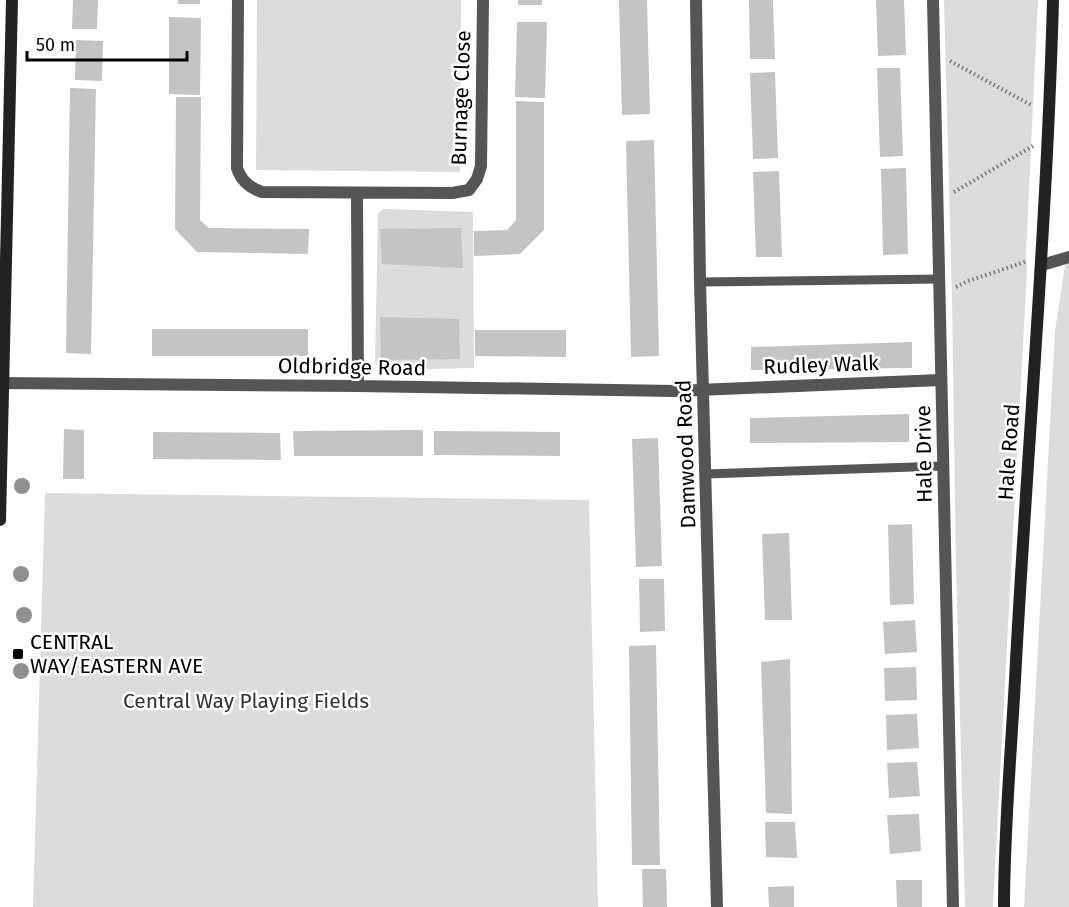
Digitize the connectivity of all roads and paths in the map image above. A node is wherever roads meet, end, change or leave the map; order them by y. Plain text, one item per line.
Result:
1 (12, 0) edge
2 (238, 0) edge
3 (483, 0) edge
4 (696, 0) edge
5 (933, 0) edge
6 (1053, 0) edge
7 (934, 52) junction
8 (1050, 115) junction
9 (1049, 136) junction
10 (357, 193) junction
11 (938, 202) junction
12 (1069, 257) edge
13 (1042, 260) junction
14 (940, 279) junction
15 (700, 282) junction
16 (940, 296) junction
17 (941, 380) junction
18 (2, 383) edge
19 (358, 386) junction
20 (703, 390) junction
21 (944, 466) junction
22 (706, 474) junction
23 (0, 520) edge
24 (717, 907) edge
25 (954, 907) edge
26 (1004, 907) edge

1 - 18 street
2 - 10 street, Burnage Close
3 - 10 street, Burnage Close
4 - 15 street, Damwood Road
5 - 7 street, Hale Drive
6 - 8 street, Hale Road
7 - 8 path
7 - 11 street, Hale Drive
8 - 9 street, Hale Road
9 - 11 path
9 - 13 street, Hale Road
10 - 19 street
11 - 14 street, Hale Drive
12 - 13 street
13 - 16 path
13 - 26 street, Hale Road
14 - 15 lane
14 - 16 street, Hale Drive
15 - 20 street, Damwood Road
16 - 17 street, Hale Drive
17 - 20 street, Rudley Walk
17 - 21 street, Hale Drive
18 - 19 street, Oldbridge Road
18 - 23 street
19 - 20 street, Oldbridge Road
20 - 22 street, Damwood Road
21 - 22 lane
21 - 25 street, Hale Drive
22 - 24 street, Damwood Road

